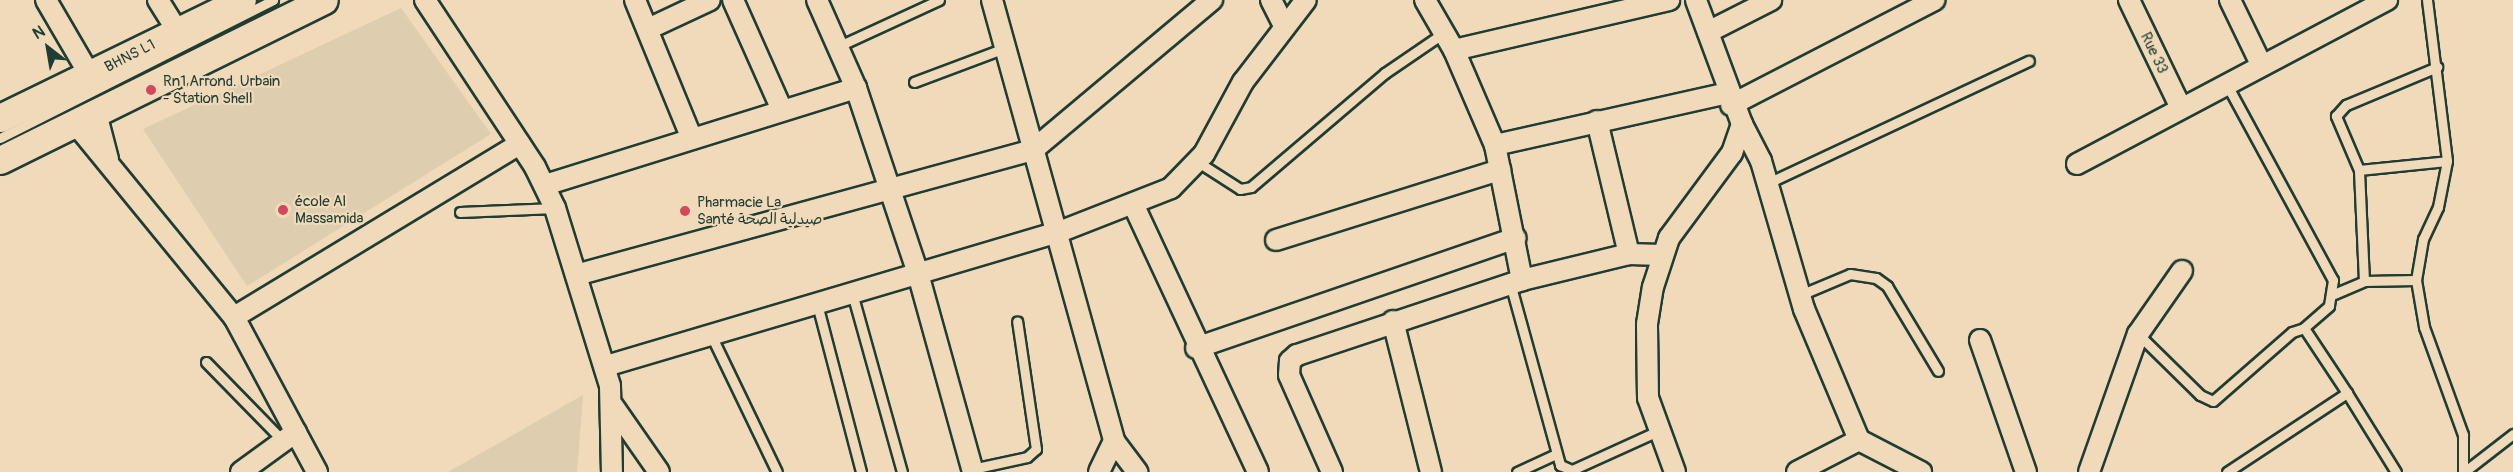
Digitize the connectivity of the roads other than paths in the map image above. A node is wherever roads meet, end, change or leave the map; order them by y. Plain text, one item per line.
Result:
1 (46, 0) edge
2 (158, 0) edge
3 (242, 0) edge
4 (260, 0) edge
5 (273, 0) edge
6 (324, 0) edge
7 (425, 0) edge
8 (635, 0) edge
9 (710, 0) edge
10 (733, 0) edge
11 (817, 0) edge
12 (939, 0) edge
13 (1212, 0) edge
14 (1271, 0) edge
15 (1306, 0) edge
16 (1425, 0) edge
17 (1669, 0) edge
18 (1696, 0) edge
19 (1771, 0) edge
20 (1934, 0) edge
21 (2129, 0) edge
22 (2230, 0) edge
23 (2387, 0) edge
24 (2427, 0) edge
25 (995, 1) edge
26 (1284, 26) junction
27 (648, 29) junction
28 (178, 32) junction
29 (1445, 32) junction
30 (1708, 32) junction
31 (839, 46) junction
32 (1008, 47) junction
33 (1454, 50) junction
34 (2028, 61) dead end
35 (2261, 64) junction
36 (2438, 67) junction
37 (89, 74) junction
38 (914, 82) dead end
39 (2226, 82) junction
40 (856, 88) junction
41 (1730, 99) junction
42 (2180, 106) junction
43 (781, 108) junction
44 (0, 118) edge
45 (86, 118) junction
46 (1597, 122) junction
47 (1742, 124) junction
48 (0, 132) edge
49 (0, 138) edge
50 (692, 139) junction
51 (520, 144) junction
52 (1495, 146) junction
53 (1033, 150) junction
54 (0, 160) edge
55 (1198, 162) junction
56 (2447, 162) junction
57 (2077, 164) dead end
58 (1500, 170) junction
59 (2359, 170) junction
60 (1768, 183) junction
61 (545, 185) junction
62 (888, 186) junction
63 (1134, 206) junction
64 (555, 208) junction
65 (460, 212) dead end
66 (1059, 232) junction
67 (1516, 238) junction
68 (1276, 240) dead end
69 (1629, 254) junction
70 (1661, 255) junction
71 (917, 270) junction
72 (2182, 271) dead end
73 (576, 275) junction
74 (2416, 280) junction
75 (1516, 281) junction
76 (2364, 281) junction
77 (851, 291) junction
78 (2334, 294) junction
79 (1800, 296) junction
80 (816, 302) junction
81 (234, 317) junction
82 (1017, 321) dead end
83 (1393, 321) junction
84 (2304, 328) junction
85 (710, 333) junction
86 (2138, 334) junction
87 (1980, 340) dead end
88 (1196, 348) junction
89 (206, 362) dead end
90 (606, 366) junction
91 (1938, 371) dead end
92 (2347, 393) junction
93 (613, 406) junction
94 (1658, 431) junction
95 (2513, 434) edge
96 (290, 436) junction
97 (1859, 440) junction
98 (1114, 441) junction
99 (1556, 454) junction
100 (973, 470) edge
101 (242, 472) edge
102 (317, 472) edge
103 (612, 472) edge
104 (659, 472) edge
105 (777, 472) edge
106 (861, 472) edge
107 (902, 472) edge
108 (1099, 472) edge
109 (1137, 472) edge
110 (1258, 472) edge
111 (1332, 472) edge
112 (1431, 472) edge
113 (1517, 472) edge
114 (1675, 472) edge
115 (1797, 472) edge
116 (1921, 472) edge
117 (2026, 472) edge
118 (2089, 472) edge
119 (2227, 472) edge
120 (2396, 472) edge
121 (2463, 472) edge

1 - 37 street
2 - 28 street
3 - 28 street
4 - 48 lane, BHNS L1
5 - 49 lane, BHNS L1
6 - 45 street
7 - 51 street
8 - 27 street
9 - 27 street
10 - 43 street
11 - 31 street
12 - 31 lane
13 - 53 street
14 - 26 street
15 - 26 street
16 - 29 street
17 - 33 street
18 - 30 street
19 - 30 street
20 - 41 street
21 - 42 street, Rue 33
22 - 35 street
23 - 35 street
24 - 36 lane
25 - 32 street
26 - 55 street
27 - 50 street
28 - 37 street
29 - 33 street
29 - 55 lane
30 - 41 street
31 - 40 street
32 - 38 lane
32 - 53 street
33 - 52 street
34 - 60 lane
35 - 39 street
36 - 56 lane
36 - 59 lane
37 - 44 street
39 - 42 street
39 - 78 lane
40 - 43 street
40 - 62 street
41 - 46 street
41 - 47 street
42 - 57 street
43 - 50 street
45 - 54 street
45 - 81 street
46 - 52 street
46 - 69 street
47 - 60 street
47 - 70 street
50 - 61 street
51 - 61 street
51 - 81 street
52 - 58 street
53 - 62 street
53 - 66 street
55 - 63 street
56 - 59 lane
56 - 74 lane
58 - 67 street
58 - 68 street
59 - 76 lane
60 - 79 street
61 - 64 street
62 - 71 street
62 - 73 street
63 - 66 street
63 - 88 street
64 - 65 lane
64 - 73 street
66 - 71 street
66 - 98 street
67 - 75 street
67 - 88 street
69 - 70 street
69 - 75 street
70 - 94 street
71 - 77 street
71 - 100 street
72 - 86 street
73 - 90 street
74 - 76 lane
74 - 121 lane
75 - 83 street
75 - 99 lane
76 - 78 lane
77 - 80 street
77 - 107 lane
78 - 84 lane
79 - 91 lane
79 - 97 street
80 - 85 street
80 - 106 lane
81 - 96 street
82 - 100 lane
83 - 111 street
83 - 112 street
84 - 86 lane
84 - 92 lane
85 - 90 street
85 - 105 lane
86 - 118 street
87 - 117 street
88 - 110 street
89 - 96 lane
90 - 93 street
92 - 119 lane
92 - 120 lane
93 - 103 street
93 - 104 street
94 - 99 lane
94 - 114 street
95 - 121 lane
96 - 101 street
96 - 102 street
97 - 115 street
97 - 116 street
98 - 108 street
98 - 109 street
99 - 113 lane

